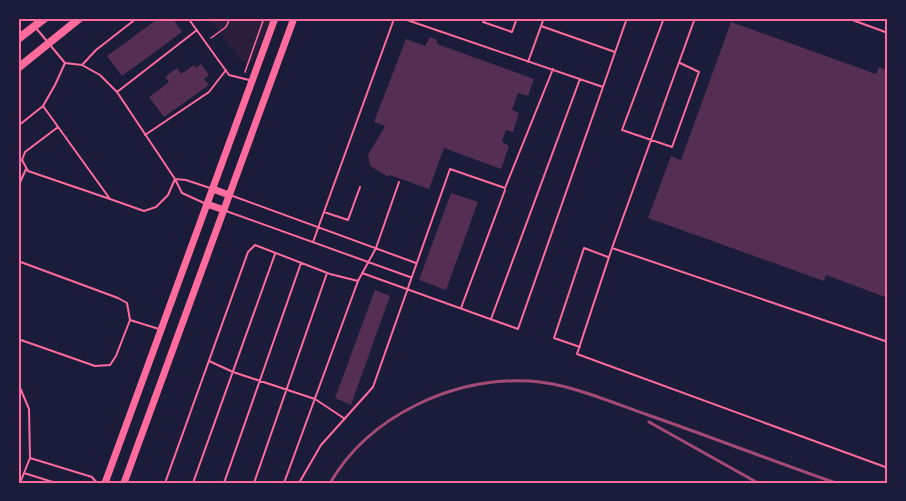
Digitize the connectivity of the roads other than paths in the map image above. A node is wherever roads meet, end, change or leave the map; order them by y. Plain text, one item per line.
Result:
1 (45, 18) edge
2 (80, 18) edge
3 (137, 18) edge
4 (188, 18) edge
5 (275, 18) edge
6 (294, 18) edge
7 (485, 18) edge
8 (517, 18) edge
9 (544, 18) edge
10 (627, 18) edge
11 (664, 18) edge
12 (695, 18) edge
13 (847, 18) edge
14 (393, 19) edge
15 (34, 26) junction
16 (541, 26) junction
17 (197, 30) junction
18 (888, 33) edge
19 (18, 39) edge
20 (48, 44) junction
21 (615, 52) junction
22 (528, 62) junction
23 (65, 63) junction
24 (679, 63) junction
25 (82, 65) junction
26 (18, 68) edge
27 (553, 69) junction
28 (226, 70) junction
29 (580, 79) junction
30 (252, 81) junction
31 (603, 87) junction
32 (117, 92) junction
33 (43, 106) junction
34 (18, 126) edge
35 (58, 127) junction
36 (145, 135) junction
37 (651, 142) junction
38 (26, 169) junction
39 (175, 179) junction
40 (399, 182) dead end
41 (18, 187) edge
42 (360, 187) dead end
43 (505, 188) junction
44 (213, 189) junction
45 (229, 195) junction
46 (110, 199) junction
47 (207, 204) junction
48 (224, 210) junction
49 (324, 212) junction
50 (319, 227) junction
51 (313, 242) junction
52 (376, 248) junction
53 (612, 248) junction
54 (276, 253) junction
55 (609, 257) junction
56 (18, 261) edge
57 (369, 262) junction
58 (416, 262) junction
59 (301, 263) junction
60 (327, 273) junction
61 (362, 273) junction
62 (411, 277) junction
63 (358, 281) junction
64 (406, 290) junction
65 (461, 308) junction
66 (491, 319) junction
67 (130, 320) junction
68 (161, 330) junction
69 (18, 339) edge
70 (888, 342) edge
71 (579, 347) junction
72 (209, 361) junction
73 (233, 372) junction
74 (260, 381) junction
75 (18, 383) edge
76 (286, 390) junction
77 (315, 399) junction
78 (345, 419) junction
79 (30, 458) junction
80 (888, 468) edge
81 (24, 473) junction
82 (20, 483) edge
83 (56, 483) edge
84 (96, 483) edge
85 (105, 483) edge
86 (124, 483) edge
87 (165, 483) edge
88 (193, 483) edge
89 (224, 483) edge
90 (254, 483) edge
91 (284, 483) edge
92 (299, 483) edge

1 - 15 main road
2 - 20 main road
3 - 25 lane
4 - 17 lane
5 - 30 main road
6 - 45 main road
7 - 8 lane
9 - 16 lane
10 - 21 lane
11 - 37 lane
12 - 24 lane
13 - 18 lane
14 - 22 lane
14 - 49 lane
15 - 19 main road
15 - 20 lane
16 - 21 lane
16 - 22 lane
17 - 28 lane
17 - 32 lane
20 - 23 lane
20 - 26 main road
21 - 31 lane
22 - 27 lane
23 - 25 lane
23 - 33 lane
24 - 37 lane
24 - 37 lane
25 - 32 lane
27 - 29 lane
27 - 43 lane
28 - 30 lane
28 - 36 lane
29 - 31 lane
29 - 66 lane
30 - 44 main road
31 - 66 lane
32 - 36 lane
33 - 34 lane
33 - 35 lane
35 - 38 lane
35 - 46 lane
36 - 39 lane
37 - 53 lane
38 - 41 lane
38 - 46 lane
39 - 44 lane
39 - 46 lane
39 - 47 lane
40 - 52 lane
42 - 49 lane
43 - 58 lane
43 - 65 lane
44 - 45 main road
44 - 47 main road
45 - 48 main road
45 - 50 lane
47 - 48 main road
47 - 68 main road
48 - 51 lane
48 - 86 main road
49 - 50 lane
50 - 51 lane
50 - 52 lane
51 - 57 lane
52 - 57 lane
52 - 58 lane
53 - 55 lane
53 - 70 lane
54 - 59 lane
54 - 72 lane
54 - 73 lane
55 - 71 lane
55 - 71 lane
56 - 67 lane
57 - 61 lane
57 - 62 lane
58 - 62 lane
59 - 60 lane
59 - 74 lane
60 - 63 lane
60 - 76 lane
61 - 63 lane
61 - 64 lane
62 - 64 lane
63 - 77 lane
64 - 65 lane
64 - 78 lane
65 - 66 lane
67 - 68 lane
67 - 69 lane
68 - 85 main road
71 - 80 lane
72 - 73 lane
72 - 87 lane
73 - 74 lane
73 - 88 lane
74 - 76 lane
74 - 89 lane
75 - 79 lane
76 - 77 lane
76 - 90 lane
77 - 78 lane
77 - 91 lane
78 - 92 lane
79 - 81 lane
79 - 84 lane
81 - 82 lane
81 - 83 lane

